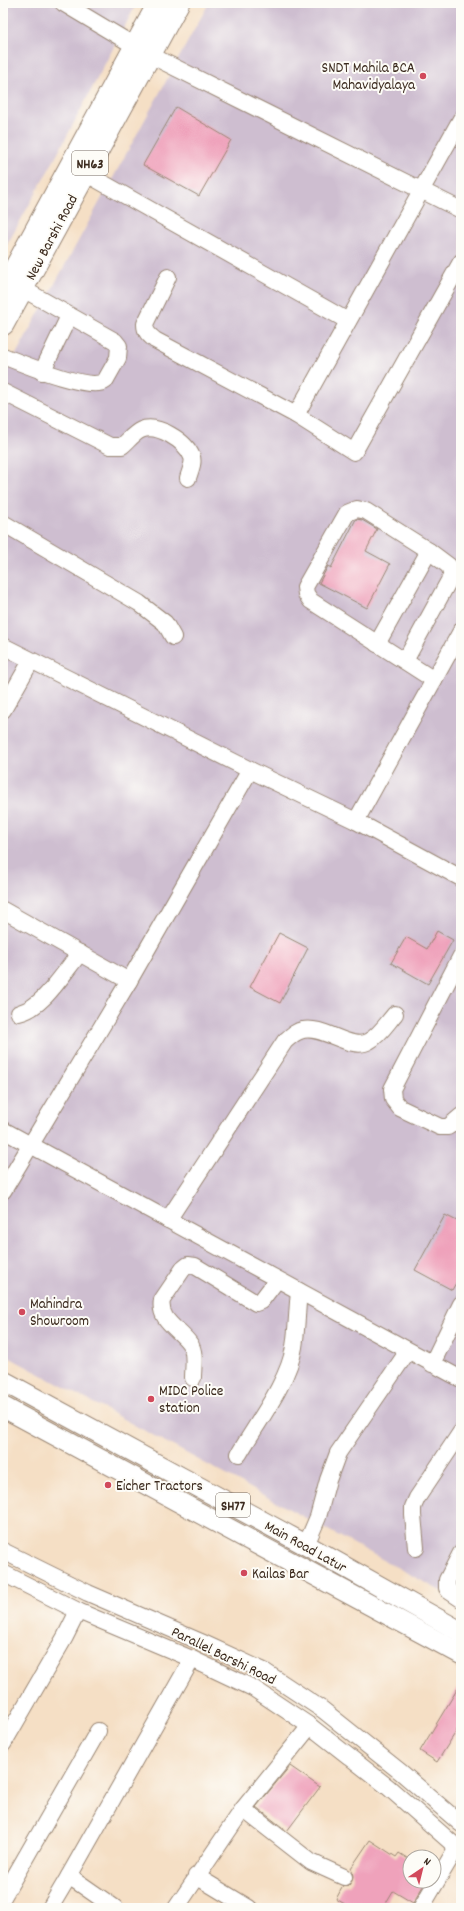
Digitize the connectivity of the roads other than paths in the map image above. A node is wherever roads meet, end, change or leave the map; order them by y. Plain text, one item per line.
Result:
1 (63, 3) edge
2 (159, 3) edge
3 (178, 3) edge
4 (143, 51) junction
5 (461, 118) edge
6 (85, 173) junction
7 (422, 189) junction
8 (461, 210) edge
9 (461, 262) edge
10 (168, 276) dead end
11 (13, 290) edge
12 (69, 316) junction
13 (348, 321) junction
14 (3, 324) edge
15 (3, 356) edge
16 (42, 372) junction
17 (3, 392) edge
18 (296, 415) junction
19 (188, 478) dead end
20 (3, 523) edge
21 (429, 550) junction
22 (461, 631) edge
23 (173, 637) dead end
24 (377, 644) junction
25 (3, 646) edge
26 (31, 661) junction
27 (405, 662) junction
28 (434, 680) junction
29 (3, 710) edge
30 (250, 770) junction
31 (356, 821) junction
32 (461, 878) edge
33 (3, 910) edge
34 (80, 953) junction
35 (461, 956) edge
36 (129, 982) junction
37 (19, 1013) dead end
38 (395, 1014) dead end
39 (461, 1116) edge
40 (3, 1130) edge
41 (31, 1145) junction
42 (3, 1191) edge
43 (168, 1220) junction
44 (278, 1280) junction
45 (299, 1291) junction
46 (461, 1304) edge
47 (408, 1351) junction
48 (432, 1364) junction
49 (193, 1378) dead end
50 (461, 1379) edge
51 (3, 1381) edge
52 (3, 1407) edge
53 (461, 1432) edge
54 (239, 1454) dead end
55 (306, 1545) junction
56 (416, 1548) dead end
57 (3, 1551) edge
58 (461, 1552) edge
59 (5, 1577) edge
60 (461, 1598) edge
61 (78, 1611) junction
62 (461, 1632) edge
63 (461, 1654) edge
64 (192, 1659) junction
65 (310, 1726) junction
66 (98, 1731) dead end
67 (3, 1744) edge
68 (242, 1809) junction
69 (461, 1824) edge
70 (459, 1849) edge
71 (69, 1876) junction
72 (196, 1876) junction
73 (344, 1877) dead end
74 (3, 1897) edge
75 (50, 1908) edge
76 (115, 1908) edge
77 (176, 1908) edge
78 (249, 1908) edge
79 (421, 1908) edge

1 - 4 street
2 - 4 highway, New Barshi Road / NH63
3 - 4 highway, New Barshi Road / NH63
4 - 6 highway, New Barshi Road / NH63
4 - 7 street
4 - 11 highway, New Barshi Road / NH63
5 - 7 street
6 - 11 highway, New Barshi Road / NH63
6 - 13 street
7 - 8 street
7 - 13 street
9 - 18 street
10 - 18 street
11 - 12 street
11 - 14 highway, New Barshi Road / NH63
12 - 16 street
12 - 16 street
13 - 18 street
15 - 16 street
17 - 19 street
20 - 23 street
21 - 24 street
21 - 24 street
21 - 27 street
22 - 28 street
24 - 27 street
25 - 26 street
26 - 29 street
26 - 30 street
27 - 28 street
28 - 31 street
30 - 31 street
30 - 36 street
31 - 32 street
33 - 34 street
34 - 36 street
34 - 37 street
35 - 39 street
36 - 41 street
38 - 43 street
40 - 41 street
41 - 42 street
41 - 43 street
43 - 44 street
44 - 45 street
44 - 49 street
45 - 47 street
45 - 54 street
46 - 48 street
47 - 48 street
47 - 55 street
48 - 50 street
51 - 55 main road, Main Road Latur / SH77
52 - 63 main road, Main Road Latur / SH77
53 - 56 street
55 - 62 main road, Main Road Latur / SH77
57 - 69 street, Parallel Barshi Road
58 - 60 street
59 - 61 street
61 - 64 street
61 - 67 street
64 - 65 street
64 - 71 street
65 - 68 street
65 - 70 street
66 - 74 street
68 - 72 street
68 - 73 street
70 - 79 street
71 - 75 street
71 - 76 street
72 - 77 street
72 - 78 street

